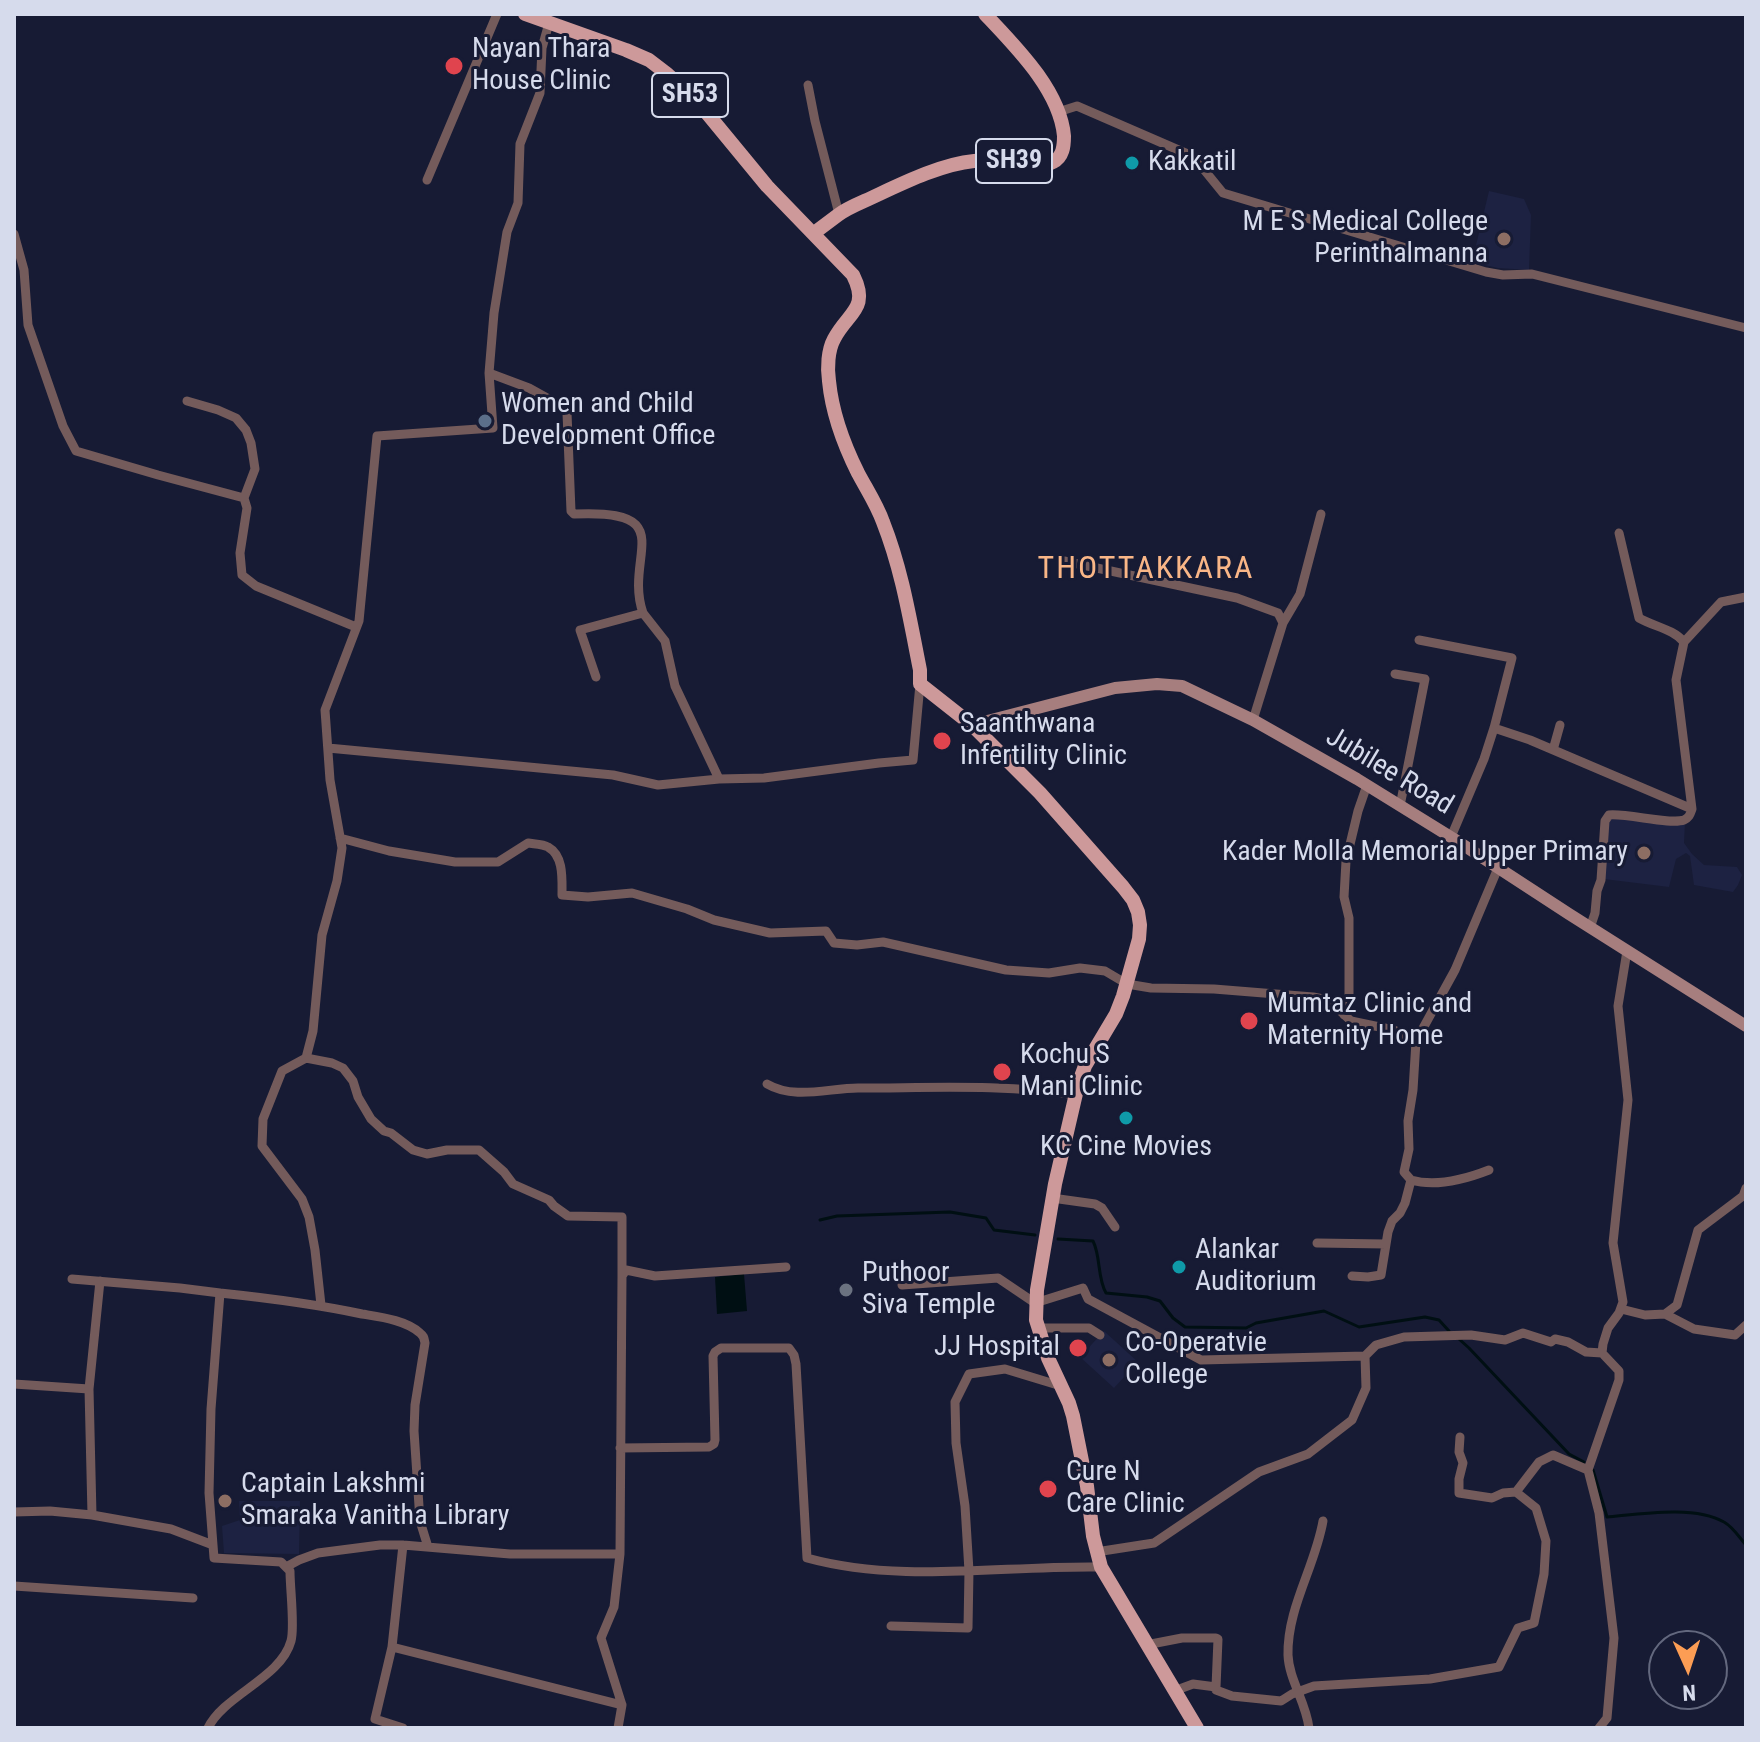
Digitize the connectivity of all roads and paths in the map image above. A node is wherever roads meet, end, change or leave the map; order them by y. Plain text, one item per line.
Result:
1 (497, 14) edge
2 (525, 14) edge
3 (985, 14) edge
4 (549, 23) junction
5 (808, 85) dead end
6 (1058, 112) junction
7 (427, 180) dead end
8 (839, 214) junction
9 (814, 233) junction
10 (14, 234) edge
11 (1746, 328) edge
12 (489, 373) junction
13 (187, 401) dead end
14 (244, 498) junction
15 (1321, 514) dead end
16 (1619, 533) dead end
17 (1064, 561) dead end
18 (1746, 597) edge
19 (643, 613) junction
20 (1283, 623) junction
21 (356, 627) junction
22 (1419, 640) dead end
23 (1684, 642) junction
24 (1395, 674) dead end
25 (596, 677) dead end
26 (920, 684) junction
27 (1253, 720) junction
28 (972, 725) junction
29 (1560, 725) dead end
30 (1494, 728) junction
31 (328, 748) junction
32 (1553, 750) junction
33 (719, 779) junction
34 (1367, 785) junction
35 (1400, 806) junction
36 (1692, 809) junction
37 (1451, 837) junction
38 (340, 838) junction
39 (1498, 868) junction
40 (1590, 928) junction
41 (1627, 951) junction
42 (1127, 984) junction
43 (1344, 1015) junction
44 (1746, 1026) edge
45 (1416, 1041) junction
46 (306, 1058) junction
47 (767, 1084) dead end
48 (1076, 1095) junction
49 (1489, 1170) dead end
50 (1411, 1180) junction
51 (1746, 1188) edge
52 (1052, 1198) junction
53 (1115, 1227) dead end
54 (1317, 1243) dead end
55 (1386, 1244) junction
56 (786, 1267) dead end
57 (622, 1276) junction
58 (1352, 1276) dead end
59 (72, 1279) dead end
60 (100, 1281) junction
61 (902, 1285) dead end
62 (220, 1293) junction
63 (1035, 1303) junction
64 (321, 1305) junction
65 (1621, 1309) junction
66 (1665, 1314) junction
67 (1746, 1325) edge
68 (1038, 1328) junction
69 (1100, 1335) dead end
70 (1602, 1353) junction
71 (1365, 1356) junction
72 (14, 1384) edge
73 (1061, 1386) junction
74 (89, 1389) junction
75 (1460, 1437) dead end
76 (620, 1448) junction
77 (1588, 1470) junction
78 (1516, 1492) junction
79 (14, 1512) edge
80 (92, 1515) junction
81 (1323, 1521) dead end
82 (213, 1545) junction
83 (403, 1545) junction
84 (428, 1547) junction
85 (1096, 1552) junction
86 (620, 1554) junction
87 (286, 1567) junction
88 (1101, 1567) junction
89 (969, 1571) junction
90 (14, 1586) edge
91 (193, 1598) dead end
92 (891, 1626) dead end
93 (1146, 1645) junction
94 (392, 1647) junction
95 (1216, 1687) junction
96 (1174, 1691) junction
97 (1299, 1692) junction
98 (622, 1705) junction
99 (208, 1728) edge
100 (403, 1728) edge
101 (618, 1728) edge
102 (1197, 1728) edge
103 (1309, 1728) edge
104 (1599, 1728) edge

1 - 7 street
2 - 4 main road, SH53
3 - 6 main road, SH39
4 - 9 main road, SH53
4 - 12 street
5 - 8 street
6 - 8 main road, SH39
6 - 11 street
8 - 9 main road, SH39
9 - 26 main road
10 - 14 street
12 - 19 street
12 - 21 street
13 - 14 street
14 - 21 street
15 - 20 street
16 - 23 street
17 - 20 street
18 - 23 street
19 - 25 street
19 - 33 street
20 - 27 street
21 - 31 street
22 - 30 street
23 - 36 street
24 - 35 street
26 - 28 main road
26 - 33 street
27 - 28 main road, Jubilee Road
27 - 34 main road, Jubilee Road
28 - 42 main road
29 - 32 street
30 - 32 street
30 - 37 street
31 - 33 street
31 - 38 street
32 - 36 street
34 - 35 main road, Jubilee Road
34 - 43 street
35 - 37 main road, Jubilee Road
36 - 40 street
37 - 39 main road, Jubilee Road
38 - 42 street
38 - 46 street
39 - 40 main road, Jubilee Road
39 - 45 street
40 - 41 main road, Jubilee Road
41 - 44 main road, Jubilee Road
41 - 65 street
42 - 43 street
42 - 48 main road
43 - 45 street
45 - 50 street
46 - 57 street
46 - 64 street
47 - 48 street
48 - 52 main road
49 - 50 street
50 - 55 street
51 - 66 street
52 - 53 street
52 - 63 main road
54 - 55 street
55 - 58 street
56 - 57 street
57 - 76 street
59 - 60 street
60 - 62 street
60 - 74 street
61 - 63 street
62 - 64 street
62 - 82 street
63 - 68 main road
63 - 71 street
64 - 84 street
65 - 66 street
65 - 70 street
66 - 67 street
68 - 69 street
68 - 73 main road
70 - 71 street
70 - 77 street
71 - 85 street
72 - 74 street
73 - 85 main road
73 - 89 street
74 - 80 street
75 - 78 street
76 - 86 street
76 - 89 street
77 - 78 street
77 - 104 street
78 - 97 street
79 - 80 street
80 - 82 street
81 - 97 street
82 - 87 street
83 - 84 street
83 - 87 street
83 - 94 street
84 - 86 street
85 - 88 main road
86 - 98 street
87 - 99 street
88 - 89 street
88 - 93 main road
89 - 92 street
90 - 91 street
93 - 95 street
93 - 96 main road
94 - 98 street
94 - 100 street
95 - 96 street
95 - 97 street
96 - 102 main road
97 - 103 street
98 - 101 street

